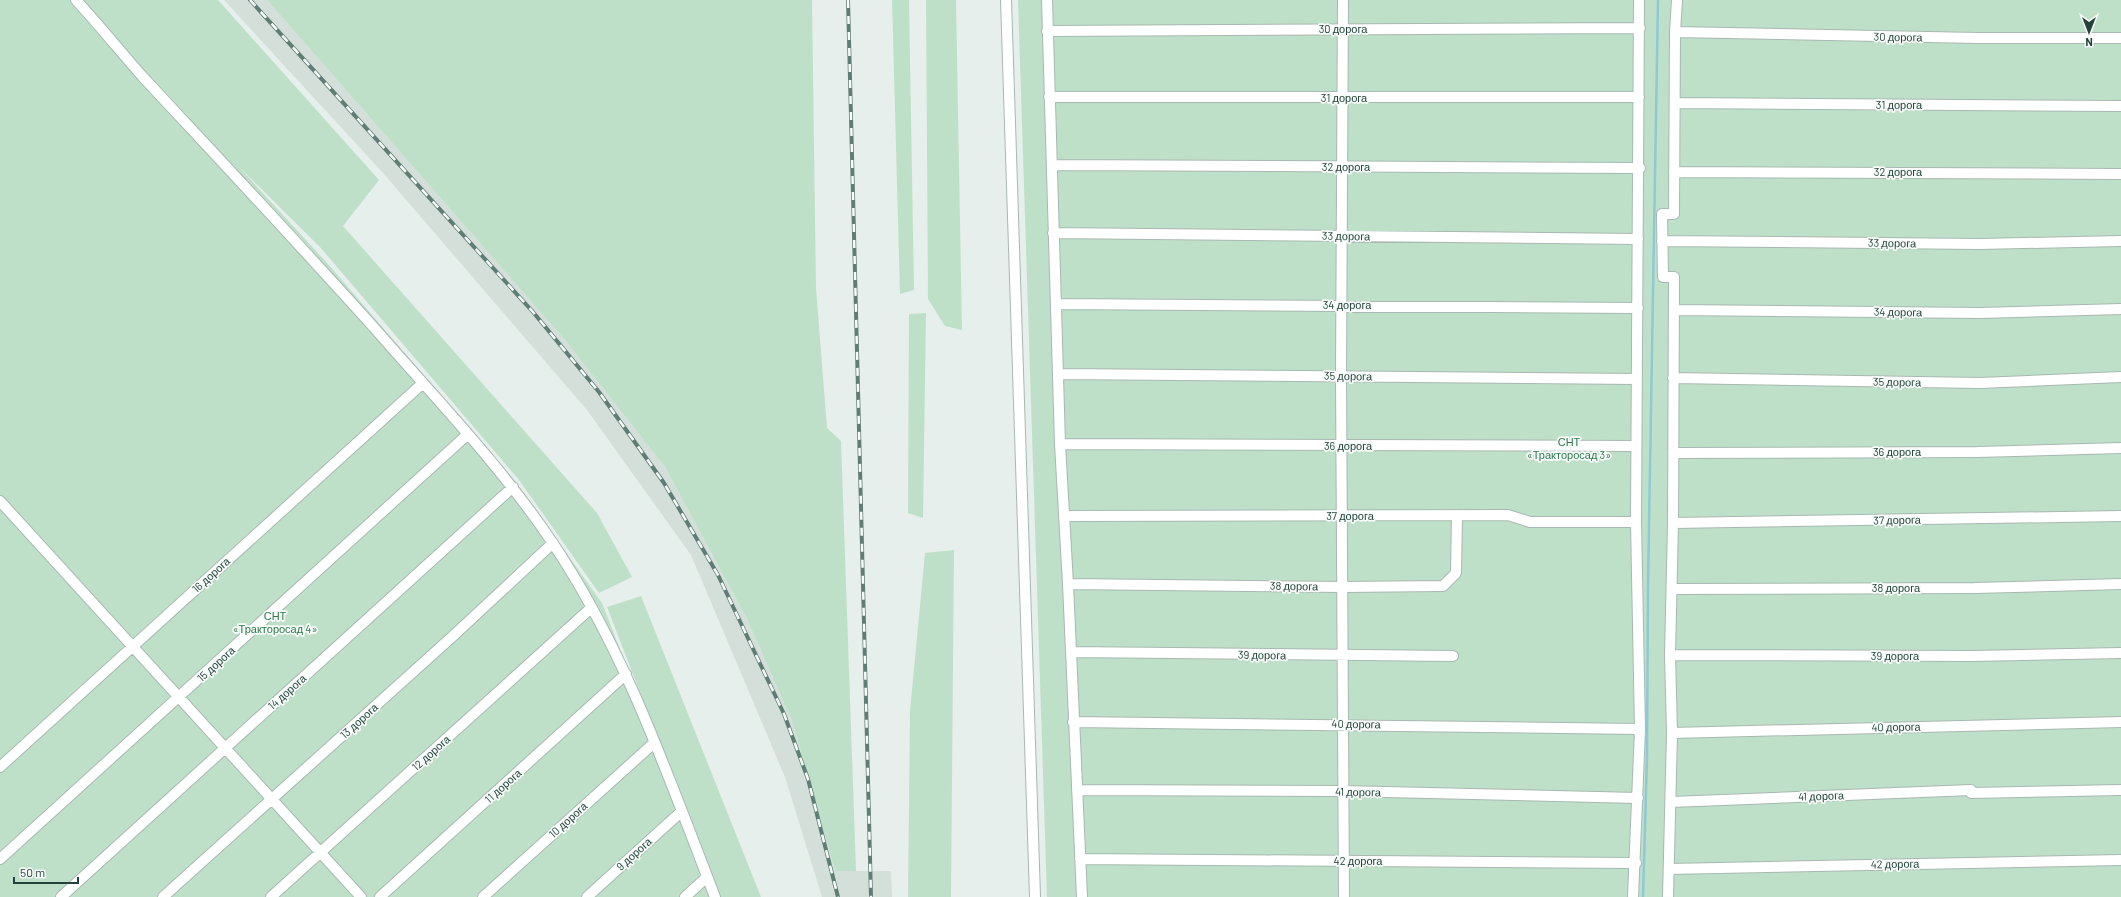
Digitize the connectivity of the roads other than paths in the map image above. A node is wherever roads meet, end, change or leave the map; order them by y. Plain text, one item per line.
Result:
1 (76, 0) edge
2 (1006, 0) edge
3 (1047, 0) edge
4 (1343, 0) edge
5 (1639, 0) edge
6 (1677, 0) edge
7 (1640, 28) junction
8 (1343, 29) junction
9 (1047, 32) junction
10 (1675, 32) junction
11 (2121, 38) edge
12 (1049, 97) junction
13 (1639, 97) junction
14 (1344, 98) junction
15 (1676, 103) junction
16 (2121, 106) edge
17 (1052, 165) junction
18 (1343, 167) junction
19 (1640, 168) junction
20 (1674, 172) junction
21 (2121, 174) edge
22 (1053, 233) junction
23 (1341, 236) junction
24 (1638, 239) junction
25 (1662, 241) junction
26 (2121, 241) edge
27 (1056, 304) junction
28 (1341, 305) junction
29 (1638, 308) junction
30 (2121, 309) edge
31 (1674, 310) junction
32 (1059, 374) junction
33 (1341, 375) junction
34 (2121, 377) edge
35 (1673, 378) junction
36 (1637, 379) junction
37 (423, 383) junction
38 (468, 435) junction
39 (1060, 444) junction
40 (1342, 446) junction
41 (1636, 446) junction
42 (2121, 448) edge
43 (1673, 453) junction
44 (513, 487) junction
45 (0, 501) edge
46 (1457, 515) junction
47 (1064, 516) junction
48 (1342, 516) junction
49 (2121, 516) edge
50 (1636, 522) junction
51 (1673, 523) junction
52 (553, 543) junction
53 (1068, 584) junction
54 (2121, 584) edge
55 (1343, 587) junction
56 (1672, 589) junction
57 (591, 608) junction
58 (133, 646) junction
59 (1071, 652) junction
60 (2121, 653) edge
61 (1670, 655) junction
62 (1342, 656) junction
63 (1453, 656) dead end
64 (626, 674) junction
65 (179, 697) junction
66 (1073, 722) junction
67 (2121, 722) edge
68 (1342, 724) junction
69 (1640, 729) junction
70 (1672, 733) junction
71 (654, 742) junction
72 (225, 748) junction
73 (0, 767) edge
74 (1077, 790) junction
75 (2121, 790) edge
76 (1342, 791) junction
77 (1638, 798) junction
78 (272, 799) junction
79 (1670, 802) junction
80 (682, 811) junction
81 (321, 853) junction
82 (0, 859) edge
83 (1080, 859) junction
84 (2121, 860) edge
85 (1344, 861) junction
86 (1636, 863) junction
87 (1669, 869) junction
88 (707, 877) junction
89 (61, 897) edge
90 (163, 897) edge
91 (271, 897) edge
92 (361, 897) edge
93 (380, 897) edge
94 (483, 897) edge
95 (587, 897) edge
96 (685, 897) edge
97 (715, 897) edge
98 (1035, 897) edge
99 (1082, 897) edge
100 (1344, 897) edge
101 (1633, 897) edge
102 (1668, 897) edge

1 - 37 street
2 - 98 street
3 - 9 street
4 - 8 street
5 - 7 street
6 - 10 street
7 - 8 street, 30 дорога
7 - 13 street
8 - 9 street, 30 дорога
8 - 14 street
9 - 12 street
10 - 11 street, 30 дорога
10 - 15 street
12 - 14 street, 31 дорога
12 - 17 street
13 - 14 street, 31 дорога
13 - 19 street
14 - 18 street
15 - 16 street, 31 дорога
15 - 20 street
17 - 18 street, 32 дорога
17 - 22 street
18 - 19 street, 32 дорога
18 - 23 street
19 - 24 street
20 - 21 street, 32 дорога
20 - 25 street
22 - 23 street, 33 дорога
22 - 27 street
23 - 24 street, 33 дорога
23 - 28 street
24 - 29 street
25 - 26 street, 33 дорога
25 - 31 street
27 - 28 street, 34 дорога
27 - 32 street
28 - 29 street, 34 дорога
28 - 33 street
29 - 36 street
30 - 31 street, 34 дорога
31 - 35 street
32 - 33 street, 35 дорога
32 - 39 street
33 - 36 street, 35 дорога
33 - 40 street
34 - 35 street, 35 дорога
35 - 43 street
36 - 41 street
37 - 38 street
37 - 58 street, 16 дорога
38 - 44 street
38 - 65 street, 15 дорога
39 - 40 street, 36 дорога
39 - 47 street
40 - 41 street, 36 дорога
40 - 48 street
41 - 50 street
42 - 43 street, 36 дорога
43 - 51 street
44 - 52 street
44 - 72 street, 14 дорога
45 - 58 street
46 - 48 street, 37 дорога
46 - 50 street, 37 дорога
46 - 55 street, 38 дорога
47 - 48 street, 37 дорога
47 - 53 street
48 - 55 street
49 - 51 street, 37 дорога
50 - 69 street
51 - 56 street
52 - 57 street
52 - 78 street, 13 дорога
53 - 55 street, 38 дорога
53 - 59 street
54 - 56 street, 38 дорога
55 - 62 street
56 - 61 street
57 - 64 street
57 - 81 street, 12 дорога
58 - 65 street
58 - 73 street, 16 дорога
59 - 62 street, 39 дорога
59 - 66 street
60 - 61 street, 39 дорога
61 - 70 street
62 - 63 street, 39 дорога
62 - 68 street
64 - 71 street
64 - 93 street, 11 дорога
65 - 72 street
65 - 82 street, 15 дорога
66 - 68 street, 40 дорога
66 - 74 street
67 - 70 street, 40 дорога
68 - 69 street, 40 дорога
68 - 76 street
69 - 77 street
70 - 79 street
71 - 80 street
71 - 94 street, 10 дорога
72 - 78 street
72 - 89 street, 14 дорога
74 - 76 street, 41 дорога
74 - 83 street
75 - 79 street, 41 дорога
76 - 77 street, 41 дорога
76 - 85 street
77 - 86 street
78 - 81 street
78 - 90 street, 13 дорога
79 - 87 street
80 - 88 street
80 - 95 street, 9 дорога
81 - 91 street, 12 дорога
81 - 92 street
83 - 85 street, 42 дорога
83 - 99 street
84 - 87 street, 42 дорога
85 - 86 street, 42 дорога
85 - 100 street
86 - 101 street
87 - 102 street
88 - 96 street
88 - 97 street

